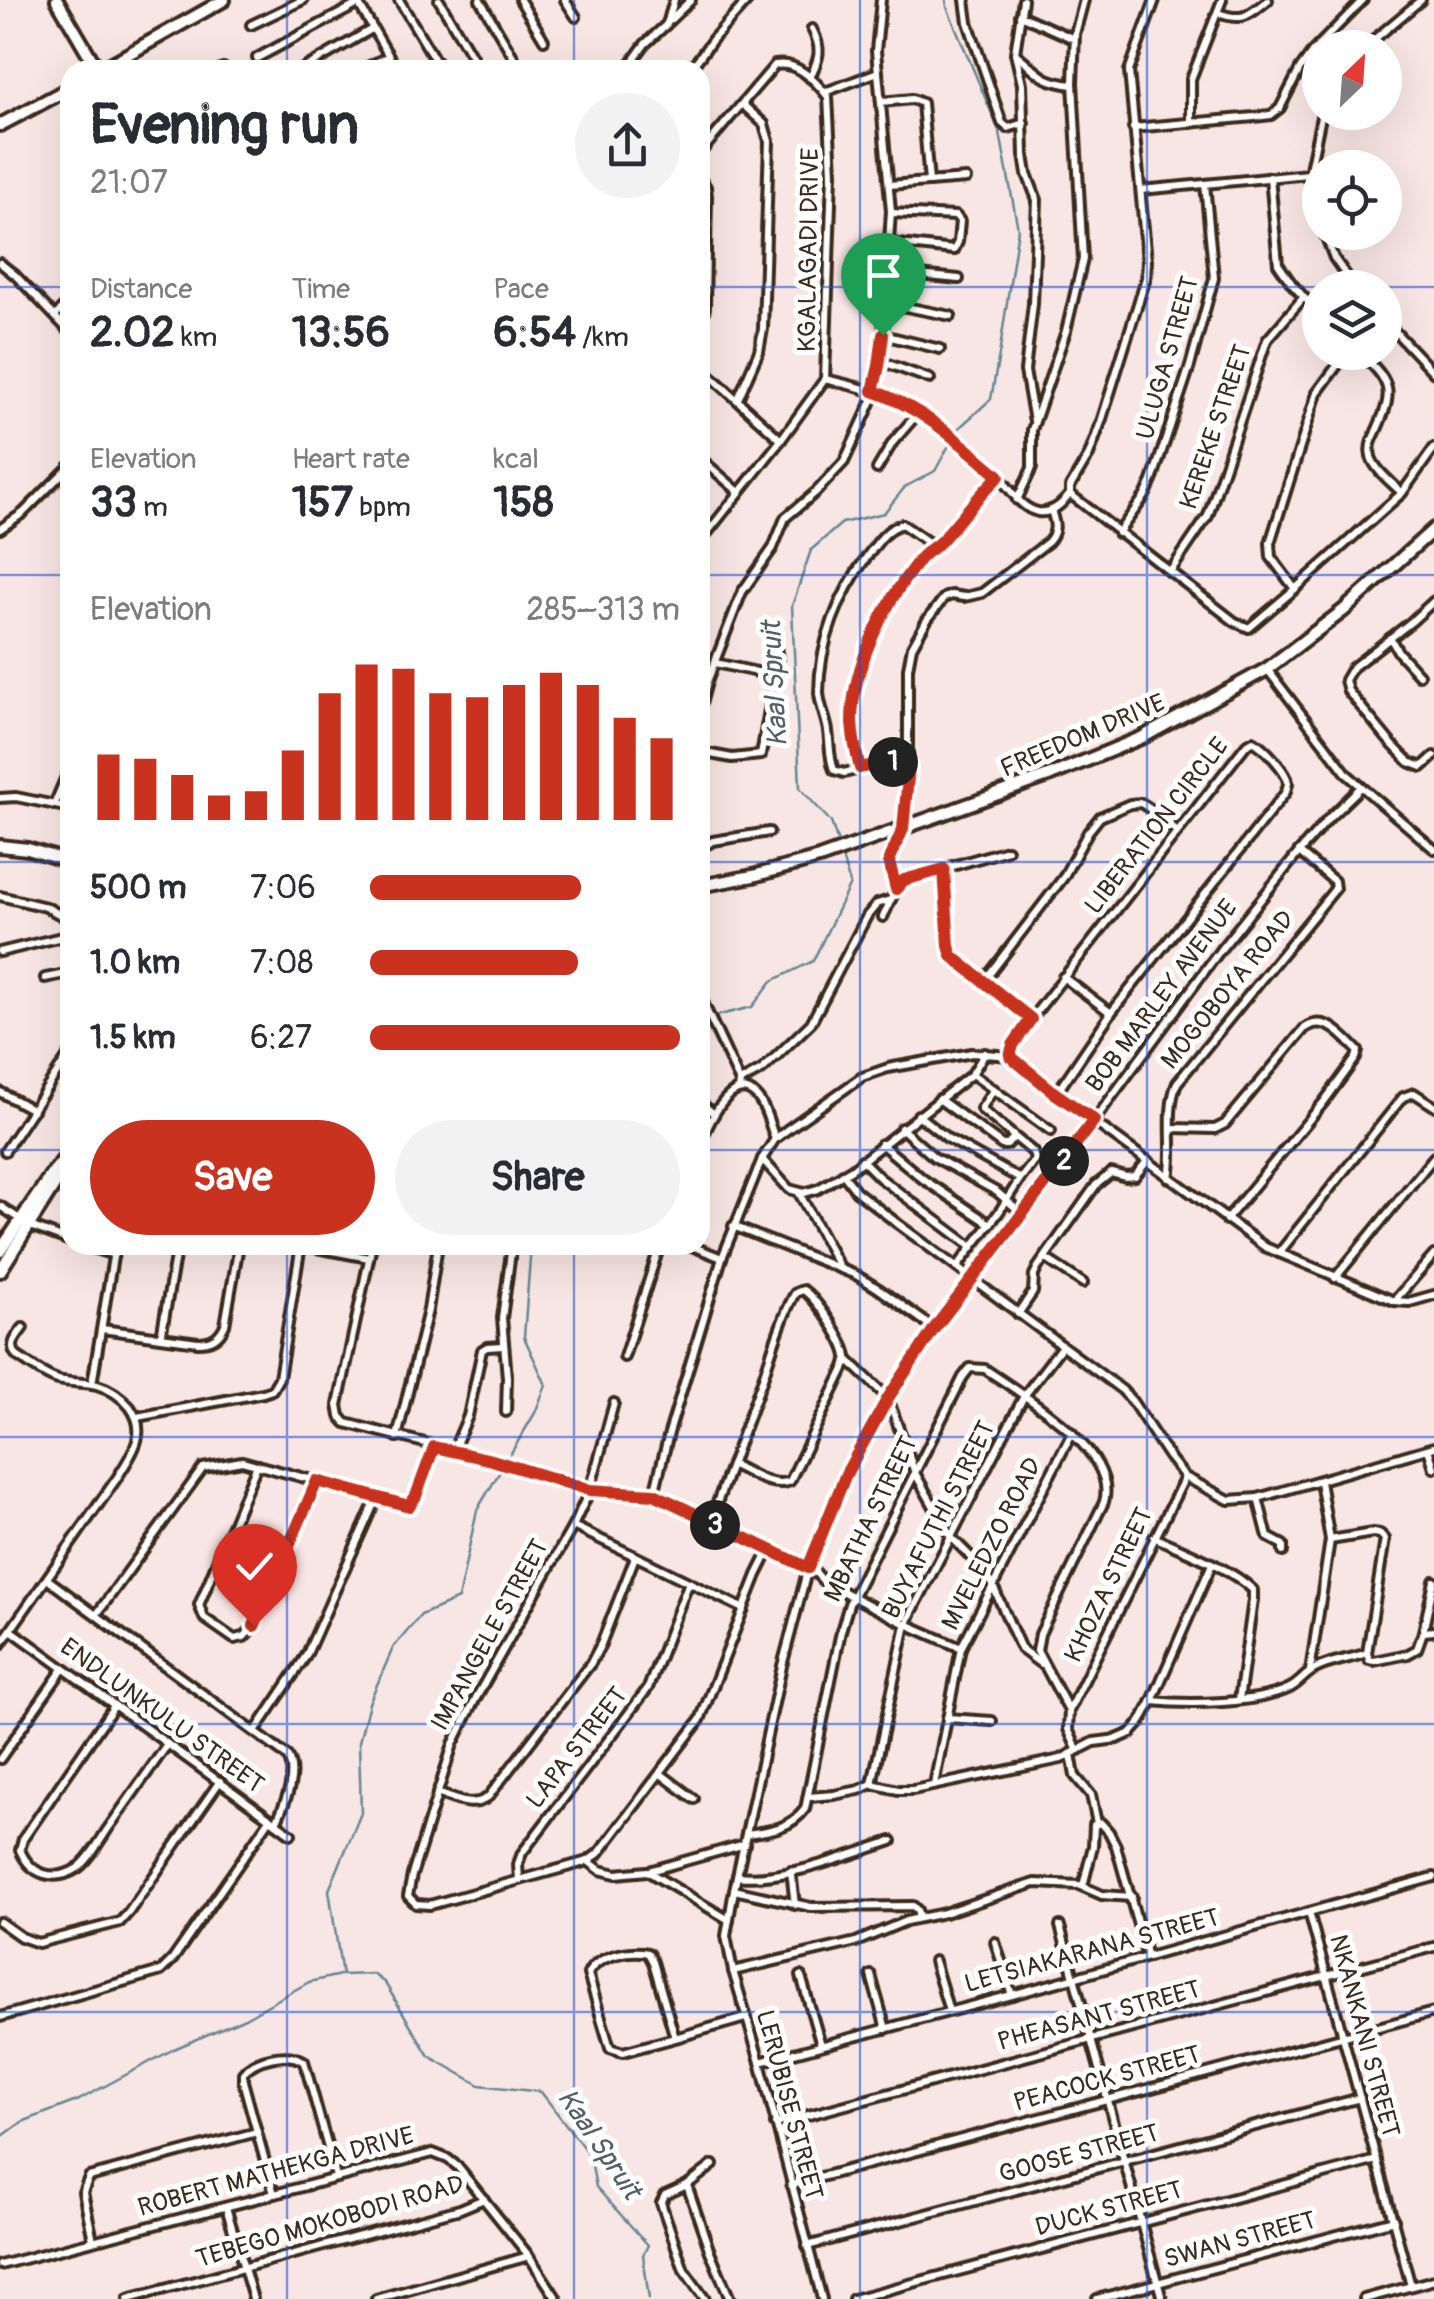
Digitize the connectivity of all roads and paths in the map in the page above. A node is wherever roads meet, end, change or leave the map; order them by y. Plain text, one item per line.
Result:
1 (57, 0) edge
2 (224, 0) edge
3 (303, 0) edge
4 (398, 0) edge
5 (439, 0) edge
6 (480, 0) edge
7 (520, 0) edge
8 (565, 0) edge
9 (674, 0) edge
10 (691, 0) edge
11 (748, 0) edge
12 (881, 0) edge
13 (965, 0) edge
14 (1022, 0) edge
15 (1084, 0) edge
16 (1155, 0) edge
17 (1222, 0) edge
18 (1268, 0) edge
19 (1362, 0) edge
20 (1421, 0) edge
21 (357, 2) edge
22 (1218, 13) junction
23 (1020, 15) junction
24 (576, 18) dead end
25 (666, 24) junction
26 (251, 25) dead end
27 (372, 29) junction
28 (812, 29) dead end
29 (1385, 30) edge
30 (1074, 39) junction
31 (544, 40) dead end
32 (1015, 53) junction
33 (389, 56) junction
34 (257, 58) dead end
35 (93, 60) edge
36 (117, 60) edge
37 (318, 60) edge
38 (381, 60) edge
39 (391, 60) edge
40 (436, 60) edge
41 (474, 60) edge
42 (515, 60) edge
43 (633, 60) edge
44 (698, 60) edge
45 (878, 72) junction
46 (810, 78) junction
47 (1073, 85) junction
48 (825, 92) junction
49 (60, 93) edge
50 (881, 102) junction
51 (742, 104) junction
52 (1024, 123) junction
53 (1192, 123) junction
54 (0, 126) edge
55 (1133, 128) junction
56 (710, 141) edge
57 (1302, 175) edge
58 (1270, 177) junction
59 (966, 179) dead end
60 (929, 182) junction
61 (1205, 184) junction
62 (889, 185) junction
63 (1141, 190) junction
64 (891, 213) junction
65 (890, 243) junction
66 (0, 263) edge
67 (888, 272) junction
68 (959, 280) dead end
69 (1302, 297) edge
70 (1302, 299) edge
71 (886, 303) junction
72 (60, 311) edge
73 (55, 316) junction
74 (951, 316) dead end
75 (60, 321) edge
76 (883, 335) junction
77 (1402, 339) edge
78 (940, 349) dead end
79 (880, 361) junction
80 (1334, 370) edge
81 (1376, 370) edge
82 (1434, 373) edge
83 (710, 375) edge
84 (826, 379) junction
85 (930, 379) dead end
86 (874, 392) junction
87 (738, 399) junction
88 (918, 412) junction
89 (1034, 422) junction
90 (782, 440) junction
91 (1434, 448) edge
92 (710, 467) edge
93 (877, 469) dead end
94 (60, 476) edge
95 (999, 476) junction
96 (739, 492) junction
97 (1402, 492) junction
98 (1070, 494) junction
99 (1018, 500) junction
100 (1051, 510) junction
101 (0, 529) edge
102 (710, 529) edge
103 (1434, 529) edge
104 (1118, 533) junction
105 (935, 547) junction
106 (1170, 572) junction
107 (1296, 589) junction
108 (1434, 601) edge
109 (774, 634) dead end
110 (1390, 638) junction
111 (714, 663) junction
112 (1268, 669) junction
113 (1419, 675) dead end
114 (710, 676) edge
115 (776, 676) junction
116 (710, 754) edge
117 (1434, 756) edge
118 (909, 767) junction
119 (860, 768) junction
120 (1361, 787) junction
121 (60, 791) edge
122 (0, 798) edge
123 (54, 805) junction
124 (60, 806) edge
125 (903, 829) junction
126 (770, 832) dead end
127 (1176, 832) junction
128 (710, 843) edge
129 (0, 846) edge
130 (1434, 849) edge
131 (1007, 850) dead end
132 (1299, 852) junction
133 (60, 859) edge
134 (944, 869) junction
135 (710, 884) edge
136 (896, 889) junction
137 (0, 896) edge
138 (890, 900) junction
139 (60, 914) edge
140 (883, 917) dead end
141 (60, 937) edge
142 (0, 952) edge
143 (60, 975) edge
144 (1064, 977) junction
145 (45, 978) dead end
146 (984, 981) junction
147 (1112, 1013) junction
148 (710, 1014) edge
149 (1031, 1019) junction
150 (985, 1053) junction
151 (1010, 1056) junction
152 (60, 1068) edge
153 (972, 1074) junction
154 (740, 1086) junction
155 (994, 1090) junction
156 (0, 1092) edge
157 (1056, 1094) junction
158 (939, 1099) junction
159 (1434, 1106) edge
160 (33, 1110) junction
161 (710, 1111) edge
162 (713, 1114) junction
163 (918, 1115) junction
164 (1094, 1120) junction
165 (710, 1121) edge
166 (902, 1128) junction
167 (1172, 1128) junction
168 (1052, 1130) dead end
169 (1014, 1137) junction
170 (775, 1140) junction
171 (881, 1144) junction
172 (5, 1152) dead end
173 (1434, 1157) edge
174 (762, 1159) junction
175 (862, 1160) junction
176 (1148, 1160) junction
177 (60, 1164) edge
178 (843, 1174) junction
179 (1170, 1178) junction
180 (1020, 1179) junction
181 (799, 1193) junction
182 (1006, 1200) junction
183 (0, 1206) edge
184 (1024, 1215) junction
185 (1226, 1220) junction
186 (25, 1222) junction
187 (990, 1224) junction
188 (734, 1226) junction
189 (60, 1237) edge
190 (972, 1247) junction
191 (0, 1251) edge
192 (710, 1253) edge
193 (1279, 1253) junction
194 (114, 1255) edge
195 (175, 1255) edge
196 (237, 1255) edge
197 (299, 1255) edge
198 (353, 1255) edge
199 (370, 1255) edge
200 (436, 1255) edge
201 (511, 1255) edge
202 (657, 1255) edge
203 (1434, 1255) edge
204 (369, 1258) junction
205 (722, 1258) junction
206 (1044, 1258) junction
207 (957, 1267) junction
208 (840, 1269) junction
209 (0, 1271) edge
210 (1335, 1278) junction
211 (973, 1280) junction
212 (1082, 1283) dead end
213 (1434, 1295) edge
214 (1394, 1301) junction
215 (1018, 1314) junction
216 (23, 1328) dead end
217 (102, 1329) junction
218 (934, 1329) junction
219 (161, 1337) junction
220 (503, 1346) junction
221 (1062, 1346) junction
222 (624, 1357) dead end
223 (848, 1359) junction
224 (92, 1384) junction
225 (1024, 1396) junction
226 (888, 1398) junction
227 (614, 1403) dead end
228 (506, 1412) dead end
229 (137, 1417) junction
230 (1072, 1434) junction
231 (397, 1437) junction
232 (434, 1447) junction
233 (1431, 1448) edge
234 (453, 1451) junction
235 (731, 1464) junction
236 (257, 1465) junction
237 (1434, 1468) edge
238 (916, 1472) junction
239 (1185, 1477) junction
240 (317, 1481) junction
241 (1320, 1481) junction
242 (590, 1490) junction
243 (654, 1494) junction
244 (377, 1497) junction
245 (1258, 1498) junction
246 (710, 1522) junction
247 (573, 1526) junction
248 (1154, 1536) junction
249 (950, 1537) junction
250 (1330, 1540) junction
251 (770, 1551) junction
252 (1284, 1552) dead end
253 (635, 1556) junction
254 (1212, 1564) junction
255 (808, 1566) junction
256 (47, 1579) junction
257 (1434, 1581) edge
258 (689, 1582) junction
259 (993, 1586) junction
260 (852, 1596) junction
261 (744, 1609) junction
262 (97, 1614) junction
263 (906, 1624) junction
264 (11, 1630) junction
265 (1434, 1631) edge
266 (1424, 1632) junction
267 (0, 1645) edge
268 (961, 1648) junction
269 (1366, 1653) junction
270 (1042, 1664) junction
271 (63, 1669) junction
272 (1310, 1672) junction
273 (1238, 1700) junction
274 (1152, 1701) junction
275 (114, 1706) junction
276 (1069, 1711) junction
277 (947, 1718) junction
278 (992, 1721) dead end
279 (255, 1732) junction
280 (167, 1745) junction
281 (1074, 1752) junction
282 (0, 1759) edge
283 (660, 1774) junction
284 (220, 1781) junction
285 (872, 1784) junction
286 (934, 1786) junction
287 (437, 1793) junction
288 (809, 1798) junction
289 (694, 1799) dead end
290 (273, 1821) junction
291 (1097, 1823) junction
292 (291, 1834) dead end
293 (748, 1834) junction
294 (892, 1842) dead end
295 (745, 1844) junction
296 (588, 1862) junction
297 (648, 1871) junction
298 (791, 1871) junction
299 (737, 1876) junction
300 (1434, 1877) edge
301 (519, 1880) junction
302 (1082, 1886) junction
303 (734, 1890) junction
304 (1132, 1897) junction
305 (795, 1905) junction
306 (1308, 1912) junction
307 (918, 1918) junction
308 (729, 1920) junction
309 (0, 1922) edge
310 (1060, 1926) dead end
311 (995, 1942) dead end
312 (1434, 1947) edge
313 (1147, 1957) junction
314 (934, 1961) dead end
315 (732, 1970) junction
316 (870, 1975) dead end
317 (800, 1976) dead end
318 (1074, 1977) junction
319 (1327, 1977) junction
320 (1012, 1995) junction
321 (949, 2011) junction
322 (1434, 2012) edge
323 (0, 2017) edge
324 (745, 2018) junction
325 (886, 2029) junction
326 (1344, 2036) junction
327 (675, 2038) junction
328 (1091, 2039) junction
329 (821, 2045) junction
330 (760, 2062) junction
331 (1360, 2098) junction
332 (1108, 2100) junction
333 (775, 2124) junction
334 (257, 2132) junction
335 (1377, 2160) junction
336 (1124, 2162) junction
337 (714, 2165) dead end
338 (336, 2177) junction
339 (687, 2185) junction
340 (791, 2185) junction
341 (274, 2194) junction
342 (484, 2199) junction
343 (226, 2207) junction
344 (1394, 2220) junction
345 (1141, 2221) junction
346 (93, 2240) junction
347 (807, 2246) junction
348 (529, 2256) junction
349 (0, 2266) edge
350 (244, 2268) junction
351 (1434, 2280) edge
352 (1158, 2283) junction
353 (1411, 2286) junction
354 (1378, 2297) edge
355 (128, 2299) edge
356 (253, 2299) edge
357 (376, 2299) edge
358 (557, 2299) edge
359 (705, 2299) edge
360 (730, 2299) edge
361 (822, 2299) edge
362 (853, 2299) edge
363 (1097, 2299) edge
364 (1162, 2299) edge
365 (1364, 2299) edge

1 - 35 street
2 - 36 street
3 - 26 street
4 - 40 street
5 - 41 street
6 - 42 street
7 - 31 street
8 - 24 street
9 - 25 street
10 - 25 street
11 - 44 street
12 - 45 street
13 - 52 street
14 - 23 street
15 - 30 street
16 - 55 street
17 - 22 street
18 - 22 street
19 - 53 street
20 - 29 street
21 - 27 street
21 - 34 street
22 - 53 street
23 - 30 street
23 - 32 street
25 - 43 street
27 - 33 street
27 - 37 street
28 - 46 street
30 - 47 street
32 - 47 street
32 - 52 street
33 - 38 street
33 - 39 street
45 - 48 street
45 - 50 street
46 - 48 street
46 - 51 street
47 - 89 street
48 - 84 street, KGALAGADI DRIVE
49 - 54 street
50 - 60 street
50 - 62 street
51 - 56 street
51 - 87 street
52 - 89 street
53 - 55 street
55 - 63 street
57 - 58 street
58 - 61 street
58 - 69 street
59 - 60 street
60 - 62 street
61 - 63 street
61 - 104 street, ULUGA STREET
62 - 64 street
63 - 98 street
64 - 65 street
64 - 65 street
65 - 67 street
66 - 73 street
67 - 68 street
67 - 71 street
70 - 106 street, KEREKE STREET
71 - 74 street
71 - 76 street
72 - 73 street
73 - 75 street
76 - 78 street
76 - 79 street
77 - 82 street
79 - 85 street
79 - 86 street
80 - 107 street
81 - 97 street
83 - 87 street
84 - 86 street
84 - 90 street, KGALAGADI DRIVE
86 - 88 street
86 - 111 street
87 - 90 street
88 - 93 street
88 - 95 street
89 - 99 street
90 - 96 street, KGALAGADI DRIVE
91 - 97 street
92 - 96 street
94 - 101 street
95 - 99 street
95 - 105 street
96 - 102 street, KGALAGADI DRIVE
97 - 107 street
98 - 100 street
98 - 104 street
99 - 100 street
100 - 118 street
103 - 112 street, FREEDOM DRIVE
104 - 106 street
105 - 119 street
105 - 119 street
106 - 107 street
108 - 110 street
109 - 115 street
110 - 113 street
110 - 117 street
111 - 114 street
111 - 115 street
112 - 120 street
112 - 125 street, FREEDOM DRIVE
115 - 116 street
118 - 119 street
118 - 125 street
120 - 130 street
120 - 132 street, BOB MARLEY AVENUE
121 - 123 street
122 - 123 street
123 - 124 street
125 - 135 street, FREEDOM DRIVE
125 - 136 street
126 - 128 street
127 - 144 street, LIBERATION CIRCLE
127 - 146 street
127 - 147 street, LIBERATION CIRCLE
129 - 133 street
131 - 134 street
132 - 164 street, BOB MARLEY AVENUE
132 - 167 street, MOGOBOYA ROAD
134 - 136 street
134 - 146 street
136 - 138 street
137 - 139 street
138 - 140 street
138 - 154 street
141 - 142 street
143 - 145 street
144 - 147 street
144 - 149 street, LIBERATION CIRCLE
146 - 149 street
147 - 157 street, LIBERATION CIRCLE
148 - 154 street
149 - 151 street, LIBERATION CIRCLE
150 - 151 street
150 - 153 street
150 - 170 street
151 - 157 street
152 - 160 street
153 - 155 street
153 - 158 street
154 - 162 street
154 - 170 street
155 - 168 street
155 - 169 street
156 - 160 street
157 - 164 street
158 - 163 street
158 - 169 street
159 - 193 street
160 - 172 street
161 - 162 street
162 - 165 street
163 - 166 street
163 - 180 street
164 - 176 street
164 - 184 street, BOB MARLEY AVENUE
166 - 171 street
166 - 182 street
167 - 179 street, MOGOBOYA ROAD
167 - 185 street
169 - 180 street
170 - 174 street
171 - 175 street
171 - 187 street
173 - 210 street
174 - 181 street
174 - 188 street
175 - 178 street
175 - 190 street
176 - 179 street
176 - 206 street
177 - 186 street
178 - 181 street
178 - 207 street
179 - 185 street
180 - 182 street
181 - 208 street
182 - 184 street
182 - 187 street
183 - 186 street
184 - 211 street, BOB MARLEY AVENUE
185 - 193 street
186 - 189 street
186 - 191 street
186 - 209 street
187 - 190 street
188 - 205 street
188 - 208 street
190 - 207 street
192 - 205 street
193 - 210 street
194 - 217 street
195 - 219 street
196 - 219 street
197 - 229 street
198 - 204 street
199 - 204 street
200 - 231 street
201 - 220 street
202 - 222 street
203 - 214 street
204 - 231 street
205 - 243 street
206 - 212 street
206 - 215 street
207 - 211 street
208 - 218 street
210 - 214 street
211 - 215 street
211 - 218 street, BOB MARLEY AVENUE
213 - 214 street
215 - 221 street
216 - 224 street
217 - 219 street
217 - 224 street
218 - 226 street, BOB MARLEY AVENUE
220 - 228 street
220 - 234 street
221 - 225 street, BUYAFUTHI STREET
221 - 239 street
223 - 226 street
223 - 235 street
223 - 235 street
224 - 229 street
225 - 230 street
225 - 238 street, MBATHA STREET
225 - 249 street, BUYAFUTHI STREET
226 - 238 street
226 - 255 street, BOB MARLEY AVENUE
227 - 242 street, IMPANGELE STREET
229 - 256 street
230 - 259 street, MVELEDZO ROAD
230 - 270 street
231 - 232 street
232 - 234 street
232 - 244 street
233 - 237 street
233 - 241 street
234 - 242 street
235 - 246 street
236 - 240 street
236 - 240 street
236 - 262 street
238 - 249 street
238 - 260 street, MBATHA STREET
239 - 245 street
239 - 248 street, KHOZA STREET
240 - 244 street
241 - 245 street
241 - 250 street
242 - 243 street
242 - 247 street, IMPANGELE STREET
243 - 246 street
244 - 279 street
245 - 252 street
246 - 251 street
247 - 253 street
247 - 287 street, IMPANGELE STREET
248 - 254 street
248 - 276 street, KHOZA STREET
249 - 259 street
249 - 263 street, BUYAFUTHI STREET
250 - 269 street
250 - 272 street
251 - 255 street
251 - 261 street
253 - 258 street
253 - 287 street
254 - 273 street
254 - 274 street
255 - 260 street
255 - 293 street, BOB MARLEY AVENUE
256 - 262 street
256 - 264 street
257 - 266 street
258 - 261 street
258 - 301 street, LAPA STREET
259 - 268 street, MVELEDZO ROAD
259 - 270 street
260 - 263 street
260 - 288 street, MBATHA STREET
261 - 283 street
262 - 279 street
263 - 268 street
263 - 285 street, BUYAFUTHI STREET
264 - 267 street
264 - 271 street, ENDLUNKULU STREET
265 - 266 street
266 - 269 street
268 - 277 street, MVELEDZO ROAD
269 - 272 street
270 - 276 street
271 - 275 street, ENDLUNKULU STREET
271 - 282 street
272 - 273 street
273 - 274 street
274 - 281 street
275 - 280 street, ENDLUNKULU STREET
275 - 280 street
276 - 281 street
277 - 278 street
277 - 286 street, MVELEDZO ROAD
279 - 290 street
280 - 284 street, ENDLUNKULU STREET
281 - 286 street
281 - 291 street
283 - 289 street
283 - 296 street
284 - 290 street, ENDLUNKULU STREET
284 - 309 street
285 - 286 street
285 - 288 street
287 - 301 street, IMPANGELE STREET
288 - 293 street
290 - 292 street, ENDLUNKULU STREET
290 - 323 street
291 - 302 street
291 - 304 street
293 - 295 street, BOB MARLEY AVENUE
294 - 298 street
295 - 297 street
295 - 299 street, BOB MARLEY AVENUE
296 - 297 street
296 - 301 street
297 - 308 street
298 - 299 street
298 - 305 street
299 - 303 street, LERUBISE STREET
300 - 306 street, LETSIAKARANA STREET
302 - 304 street
302 - 307 street
303 - 305 street
303 - 308 street, LERUBISE STREET
304 - 313 street
305 - 307 street
306 - 313 street, LETSIAKARANA STREET
306 - 319 street, NKANKANI STREET
307 - 315 street
308 - 315 street, LERUBISE STREET
310 - 318 street
311 - 320 street
312 - 319 street, PHEASANT STREET
313 - 318 street, LETSIAKARANA STREET
314 - 321 street
315 - 324 street, LERUBISE STREET
316 - 325 street
317 - 329 street
318 - 320 street, LETSIAKARANA STREET
318 - 328 street
319 - 326 street, NKANKANI STREET
319 - 328 street, PHEASANT STREET
320 - 321 street, LETSIAKARANA STREET
321 - 325 street, LETSIAKARANA STREET
322 - 326 street, PEACOCK STREET
324 - 327 street
324 - 330 street, LERUBISE STREET
325 - 329 street, LETSIAKARANA STREET
326 - 331 street, NKANKANI STREET
326 - 332 street, PEACOCK STREET
327 - 327 street
328 - 332 street
328 - 333 street, PHEASANT STREET
329 - 330 street, LETSIAKARANA STREET
330 - 333 street, LERUBISE STREET
331 - 335 street, NKANKANI STREET
331 - 336 street, GOOSE STREET
332 - 336 street
332 - 340 street, PEACOCK STREET
333 - 340 street, LERUBISE STREET
334 - 338 street
334 - 341 street
334 - 346 street
335 - 344 street, NKANKANI STREET
335 - 345 street, DUCK STREET
336 - 345 street
336 - 347 street, GOOSE STREET
337 - 339 street
338 - 341 street, ROBERT MATHEKGA DRIVE
338 - 342 street, ROBERT MATHEKGA DRIVE
339 - 359 street
339 - 360 street
340 - 347 street, LERUBISE STREET
341 - 343 street, ROBERT MATHEKGA DRIVE
342 - 348 street, ROBERT MATHEKGA DRIVE
342 - 350 street, TEBEGO MOKOBODI ROAD
343 - 346 street, ROBERT MATHEKGA DRIVE
343 - 350 street
344 - 352 street, SWAN STREET
344 - 353 street, NKANKANI STREET
345 - 352 street
345 - 362 street, DUCK STREET
346 - 349 street, ROBERT MATHEKGA DRIVE
347 - 361 street, LERUBISE STREET
348 - 357 street
348 - 358 street, ROBERT MATHEKGA DRIVE
350 - 355 street, TEBEGO MOKOBODI ROAD
350 - 356 street
351 - 353 street
352 - 363 street, SWAN STREET
352 - 364 street
353 - 354 street
354 - 365 street

